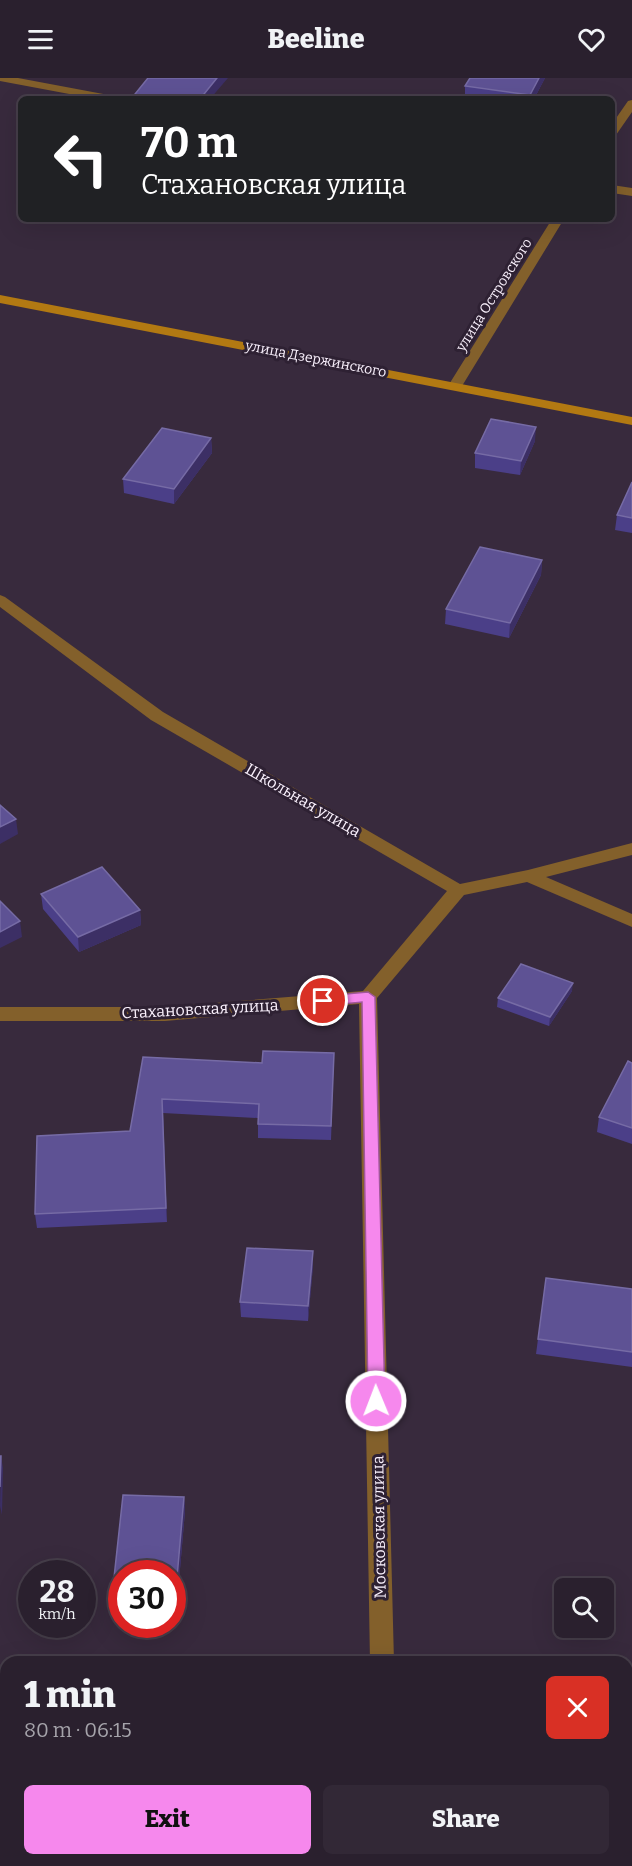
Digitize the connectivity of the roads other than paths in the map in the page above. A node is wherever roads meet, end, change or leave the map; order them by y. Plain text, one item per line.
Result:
1 (0, 78) edge
2 (98, 96) edge
3 (632, 103) edge
4 (615, 129) edge
5 (615, 189) edge
6 (632, 192) edge
7 (556, 222) edge
8 (0, 299) edge
9 (455, 386) junction
10 (632, 421) edge
11 (0, 600) edge
12 (632, 849) edge
13 (528, 876) junction
14 (458, 890) junction
15 (632, 921) edge
16 (368, 997) junction
17 (0, 1014) edge
18 (382, 1656) edge

1 - 2 street
3 - 4 street
5 - 6 street
7 - 9 street, улица Островского
8 - 9 street, улица Дзержинского
9 - 10 street, улица Дзержинского
11 - 14 street, Школьная улица
12 - 13 street
13 - 14 street
13 - 15 street
14 - 16 street
16 - 17 street, Стахановская улица
16 - 18 street, Московская улица

